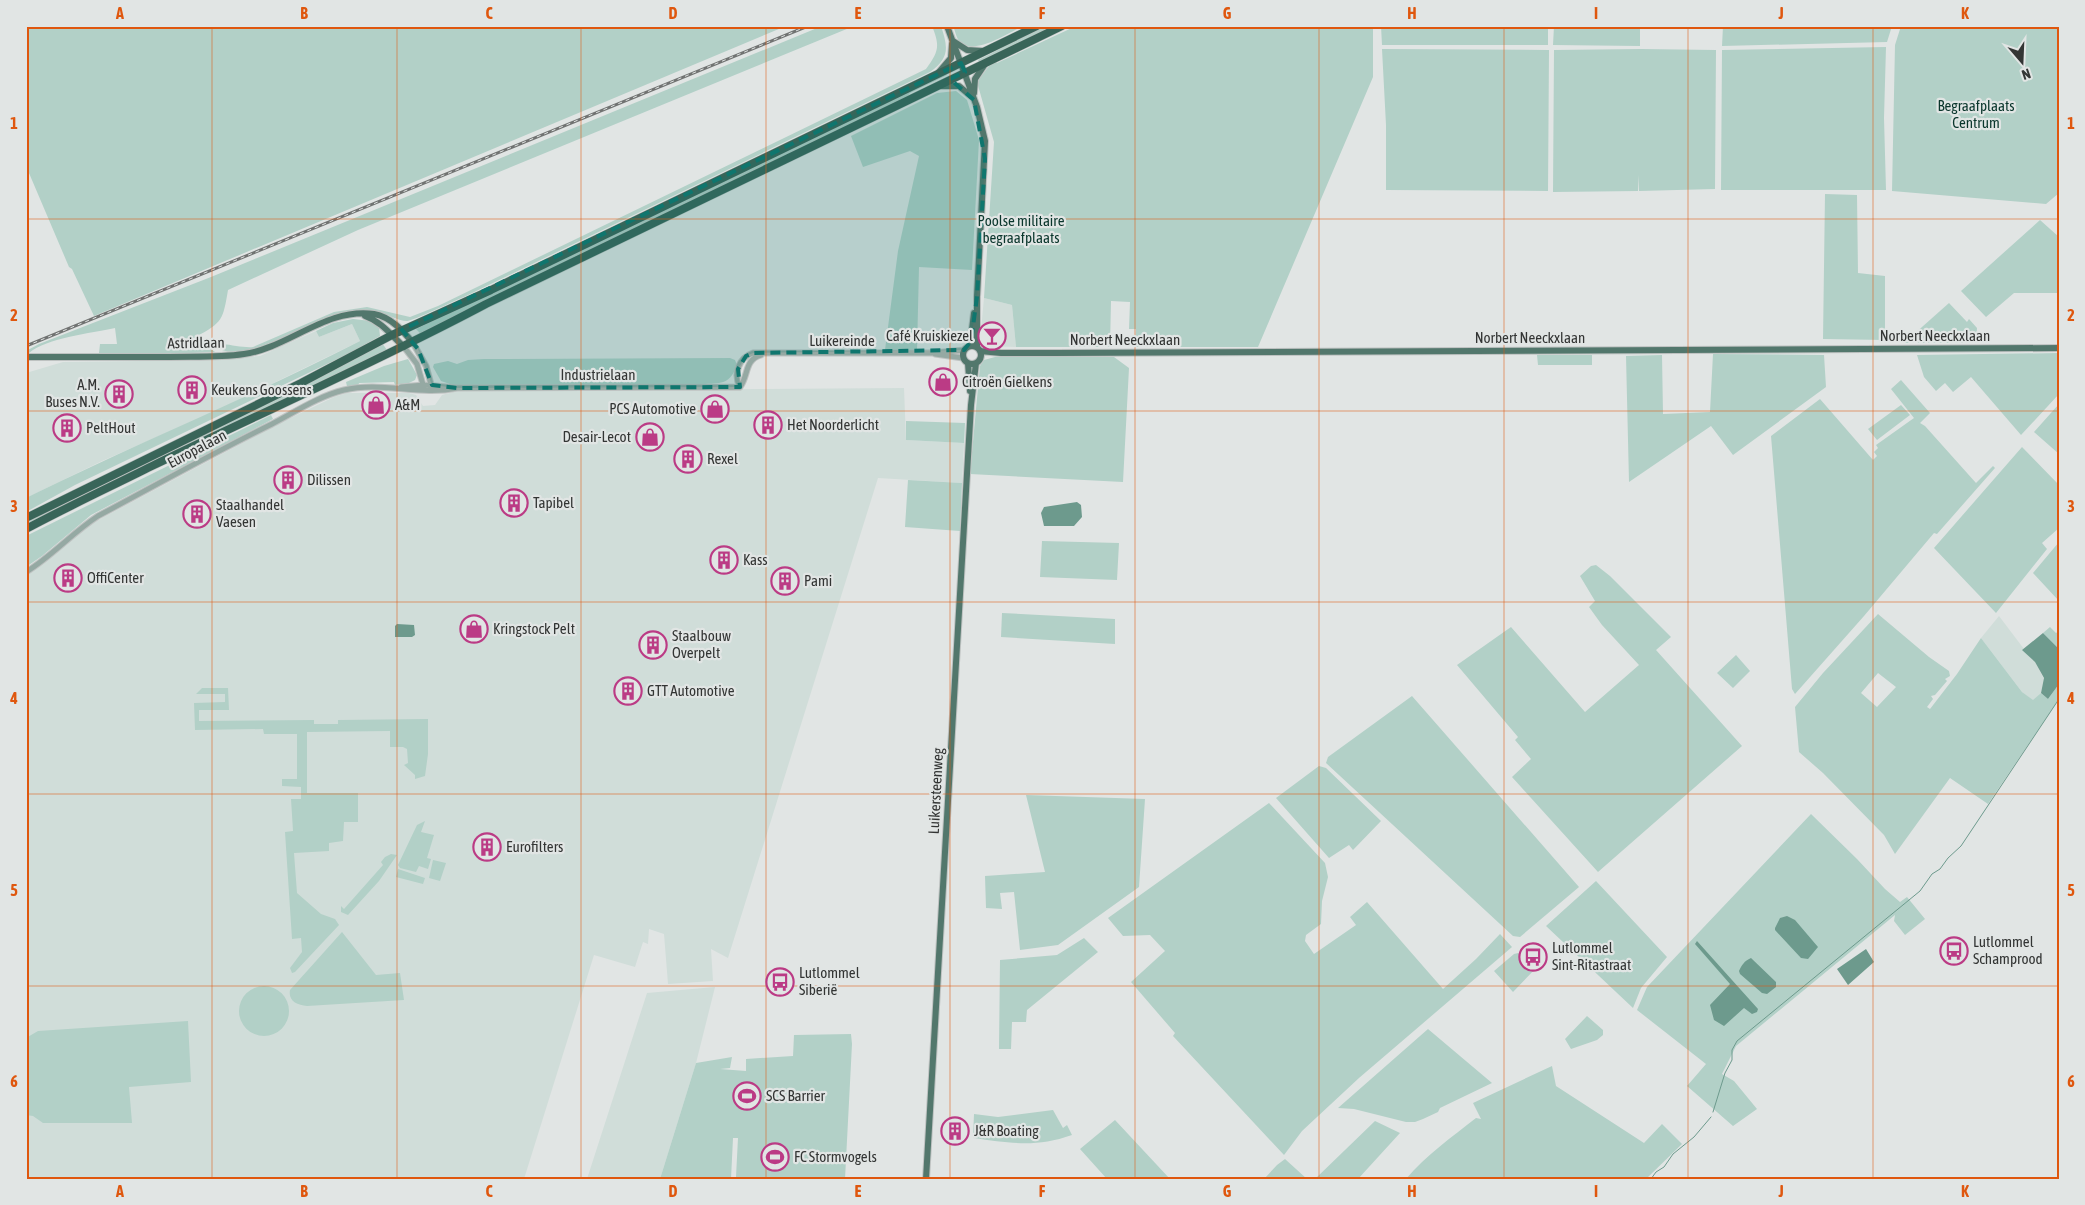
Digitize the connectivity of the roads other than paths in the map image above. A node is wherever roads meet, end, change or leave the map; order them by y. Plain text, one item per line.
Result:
1 (947, 26) edge
2 (1037, 26) edge
3 (1062, 26) edge
4 (952, 40) junction
5 (984, 51) junction
6 (989, 60) junction
7 (961, 63) junction
8 (965, 72) junction
9 (937, 74) junction
10 (936, 86) junction
11 (974, 100) junction
12 (977, 297) junction
13 (359, 314) junction
14 (402, 330) junction
15 (392, 335) junction
16 (413, 343) junction
17 (970, 346) junction
18 (404, 348) junction
19 (2059, 348) edge
20 (964, 350) junction
21 (764, 354) junction
22 (934, 354) junction
23 (976, 356) junction
24 (26, 357) edge
25 (963, 358) junction
26 (424, 385) junction
27 (740, 387) junction
28 (396, 388) junction
29 (432, 388) junction
30 (425, 391) junction
31 (26, 518) edge
32 (26, 529) edge
33 (26, 572) edge
34 (926, 1179) edge

1 - 4 main road, Luikersteenweg
2 - 5 highway
3 - 6 highway
4 - 5 main road
4 - 7 main road, Luikersteenweg
4 - 9 main road
5 - 7 highway
6 - 8 highway
6 - 11 main road
7 - 8 main road, Luikersteenweg
7 - 9 highway
8 - 10 highway
8 - 11 main road, Luikersteenweg
9 - 14 highway
10 - 11 main road
10 - 16 highway
11 - 12 main road, Luikersteenweg
12 - 17 main road, Luikersteenweg
12 - 23 main road, Luikersteenweg
13 - 14 main road, Astridlaan
13 - 15 main road
13 - 24 main road, Astridlaan
14 - 15 highway
14 - 16 main road, Astridlaan
15 - 18 main road
15 - 31 highway
16 - 18 highway
16 - 29 street, Astridlaan
17 - 20 main road
17 - 23 main road
18 - 26 street
18 - 32 highway
19 - 23 main road, Norbert Neeckxlaan
20 - 22 street
20 - 25 main road
21 - 22 street, Luikereinde
21 - 27 street
21 - 27 street, Luikereinde
22 - 25 street
23 - 25 main road
23 - 34 main road, Luikersteenweg
26 - 28 street, Europalaan
26 - 29 street, Industrielaan
26 - 30 street
27 - 29 street, Industrielaan
28 - 30 street, Europalaan
28 - 33 street, Europalaan
29 - 30 street, Industrielaan

